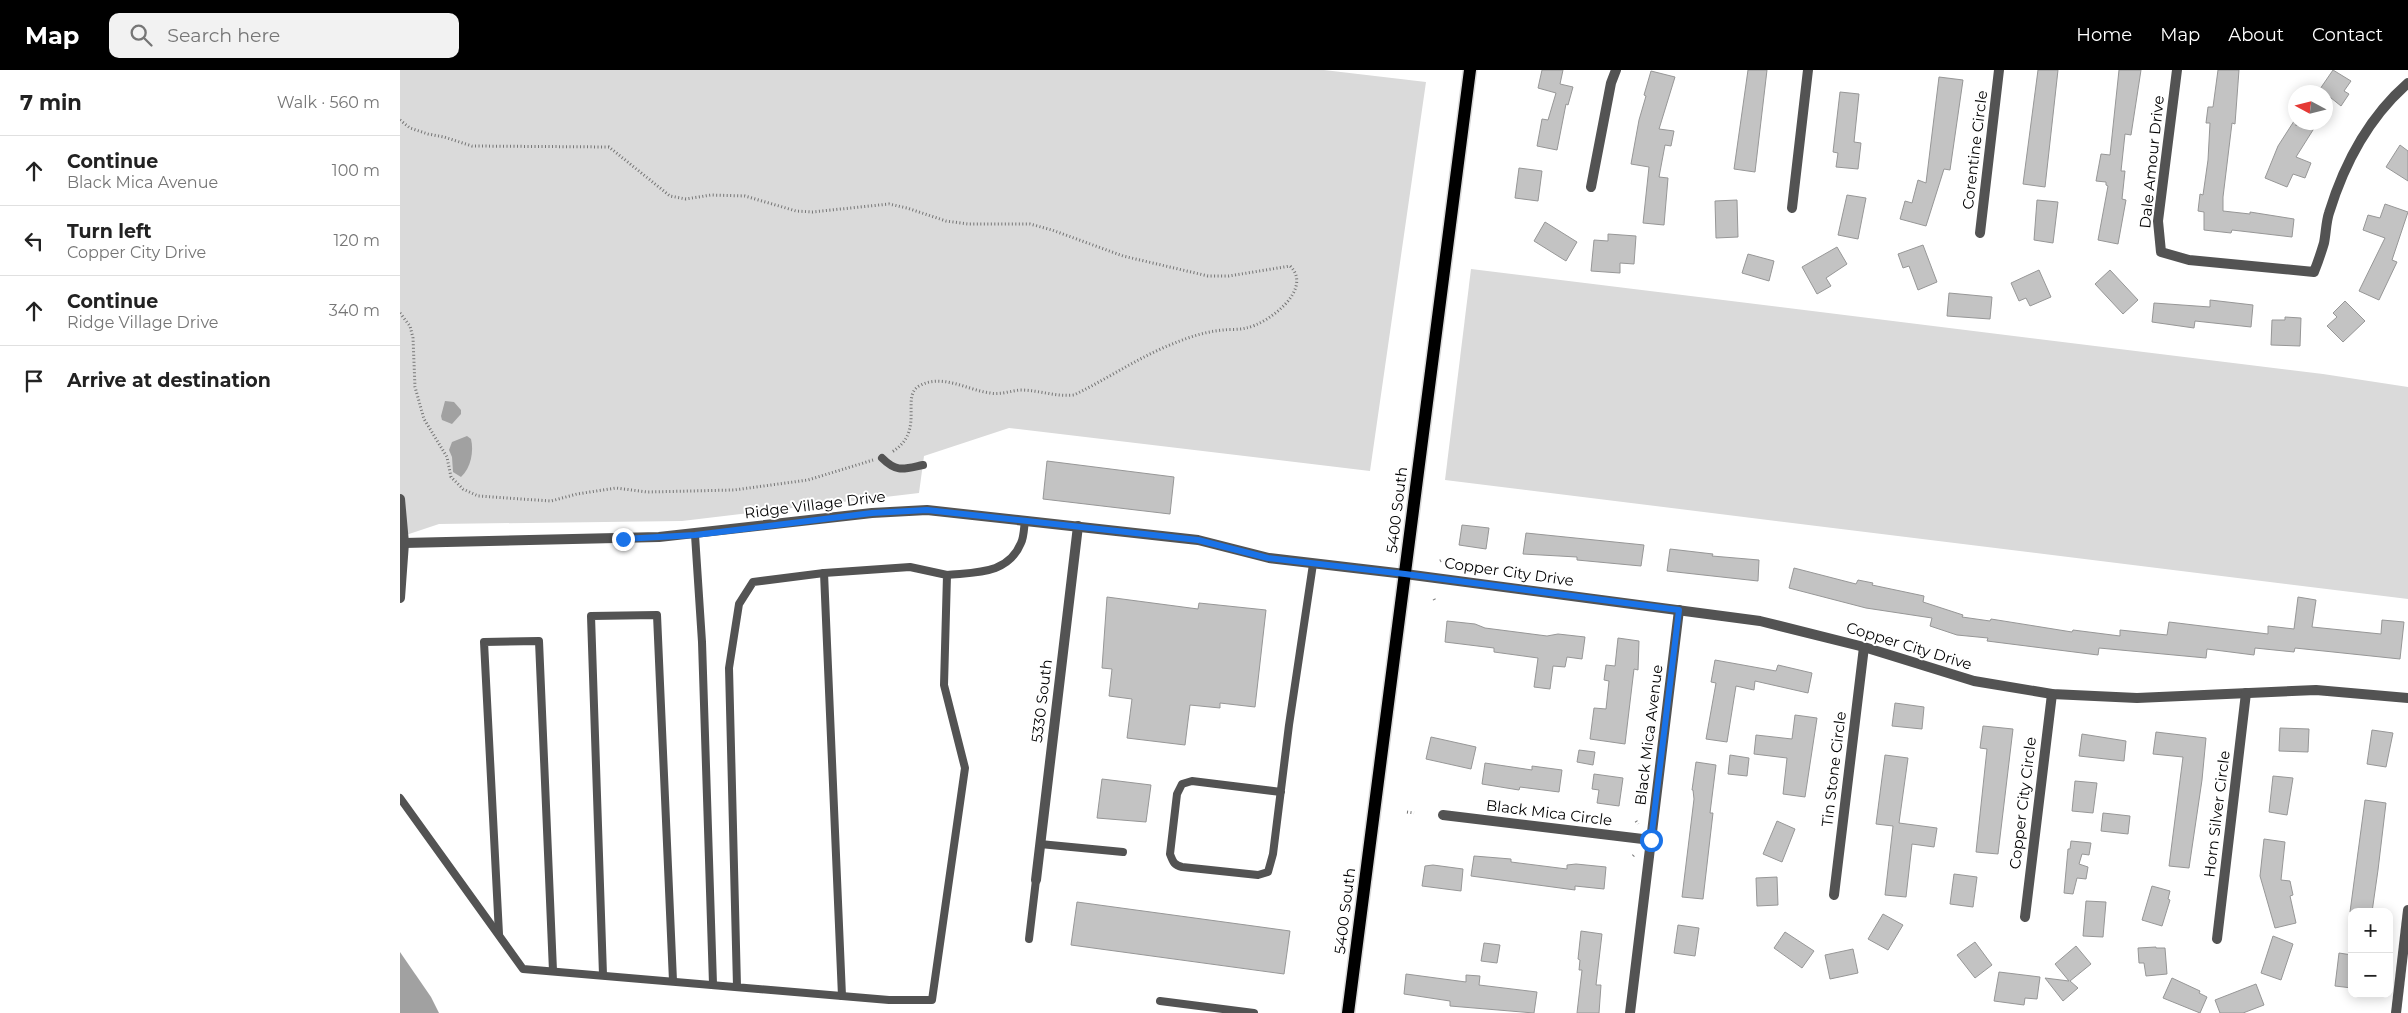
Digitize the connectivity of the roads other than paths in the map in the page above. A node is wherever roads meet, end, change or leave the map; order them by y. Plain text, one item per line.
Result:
1 (1470, 70) edge
2 (1616, 70) edge
3 (1808, 70) edge
4 (1999, 70) edge
5 (2177, 70) edge
6 (2408, 83) edge
7 (1591, 187) dead end
8 (1792, 208) dead end
9 (1980, 234) dead end
10 (882, 458) road end
11 (923, 465) dead end
12 (400, 499) edge
13 (1025, 520) junction
14 (1078, 526) junction
15 (695, 535) junction
16 (404, 543) junction
17 (1313, 564) junction
18 (824, 573) junction
19 (1405, 574) junction
20 (946, 575) junction
21 (400, 598) edge
22 (1679, 610) junction
23 (1864, 646) junction
24 (2246, 692) junction
25 (2052, 694) junction
26 (2408, 698) edge
27 (1281, 792) junction
28 (400, 798) edge
29 (1443, 816) dead end
30 (1651, 840) junction
31 (1040, 844) junction
32 (1122, 852) dead end
33 (1036, 880) joint
34 (1834, 895) dead end
35 (2408, 910) edge
36 (2025, 917) dead end
37 (499, 935) junction
38 (1029, 939) dead end
39 (2217, 939) dead end
40 (552, 971) junction
41 (603, 975) junction
42 (673, 981) junction
43 (713, 984) junction
44 (737, 986) junction
45 (842, 996) junction
46 (1160, 1001) dead end
47 (1254, 1013) edge
48 (1348, 1013) edge
49 (1630, 1013) edge
50 (2396, 1013) edge

1 - 19 main road, 5400 South
2 - 7 street
3 - 8 street
4 - 9 street, Corentine Circle
5 - 6 street, Dale Amour Drive
10 - 11 lane
12 - 16 street
13 - 14 street, Ridge Village Drive
13 - 15 street, Ridge Village Drive
13 - 20 lane
14 - 17 street, Ridge Village Drive
14 - 31 street, 5330 South
15 - 16 street, Ridge Village Drive
15 - 43 lane
16 - 21 street
17 - 19 street, Ridge Village Drive
17 - 27 lane
18 - 20 lane
18 - 44 lane
18 - 45 lane
19 - 22 street, Copper City Drive
19 - 48 main road, 5400 South
20 - 45 lane
22 - 23 street, Copper City Drive
22 - 30 street, Black Mica Avenue
23 - 25 street, Copper City Drive
23 - 34 street, Tin Stone Circle
24 - 25 street, Copper City Drive
24 - 26 street, Copper City Drive
24 - 39 street, Horn Silver Circle
25 - 36 street, Copper City Circle
27 - 27 lane
28 - 37 lane
29 - 30 street, Black Mica Circle
30 - 49 street, Black Mica Avenue
31 - 32 lane
31 - 33 street, 5330 South
33 - 38 lane
35 - 50 street
37 - 40 lane
37 - 40 lane
40 - 41 lane
41 - 42 lane
41 - 42 lane
42 - 43 lane
43 - 44 lane
44 - 45 lane
46 - 47 lane

